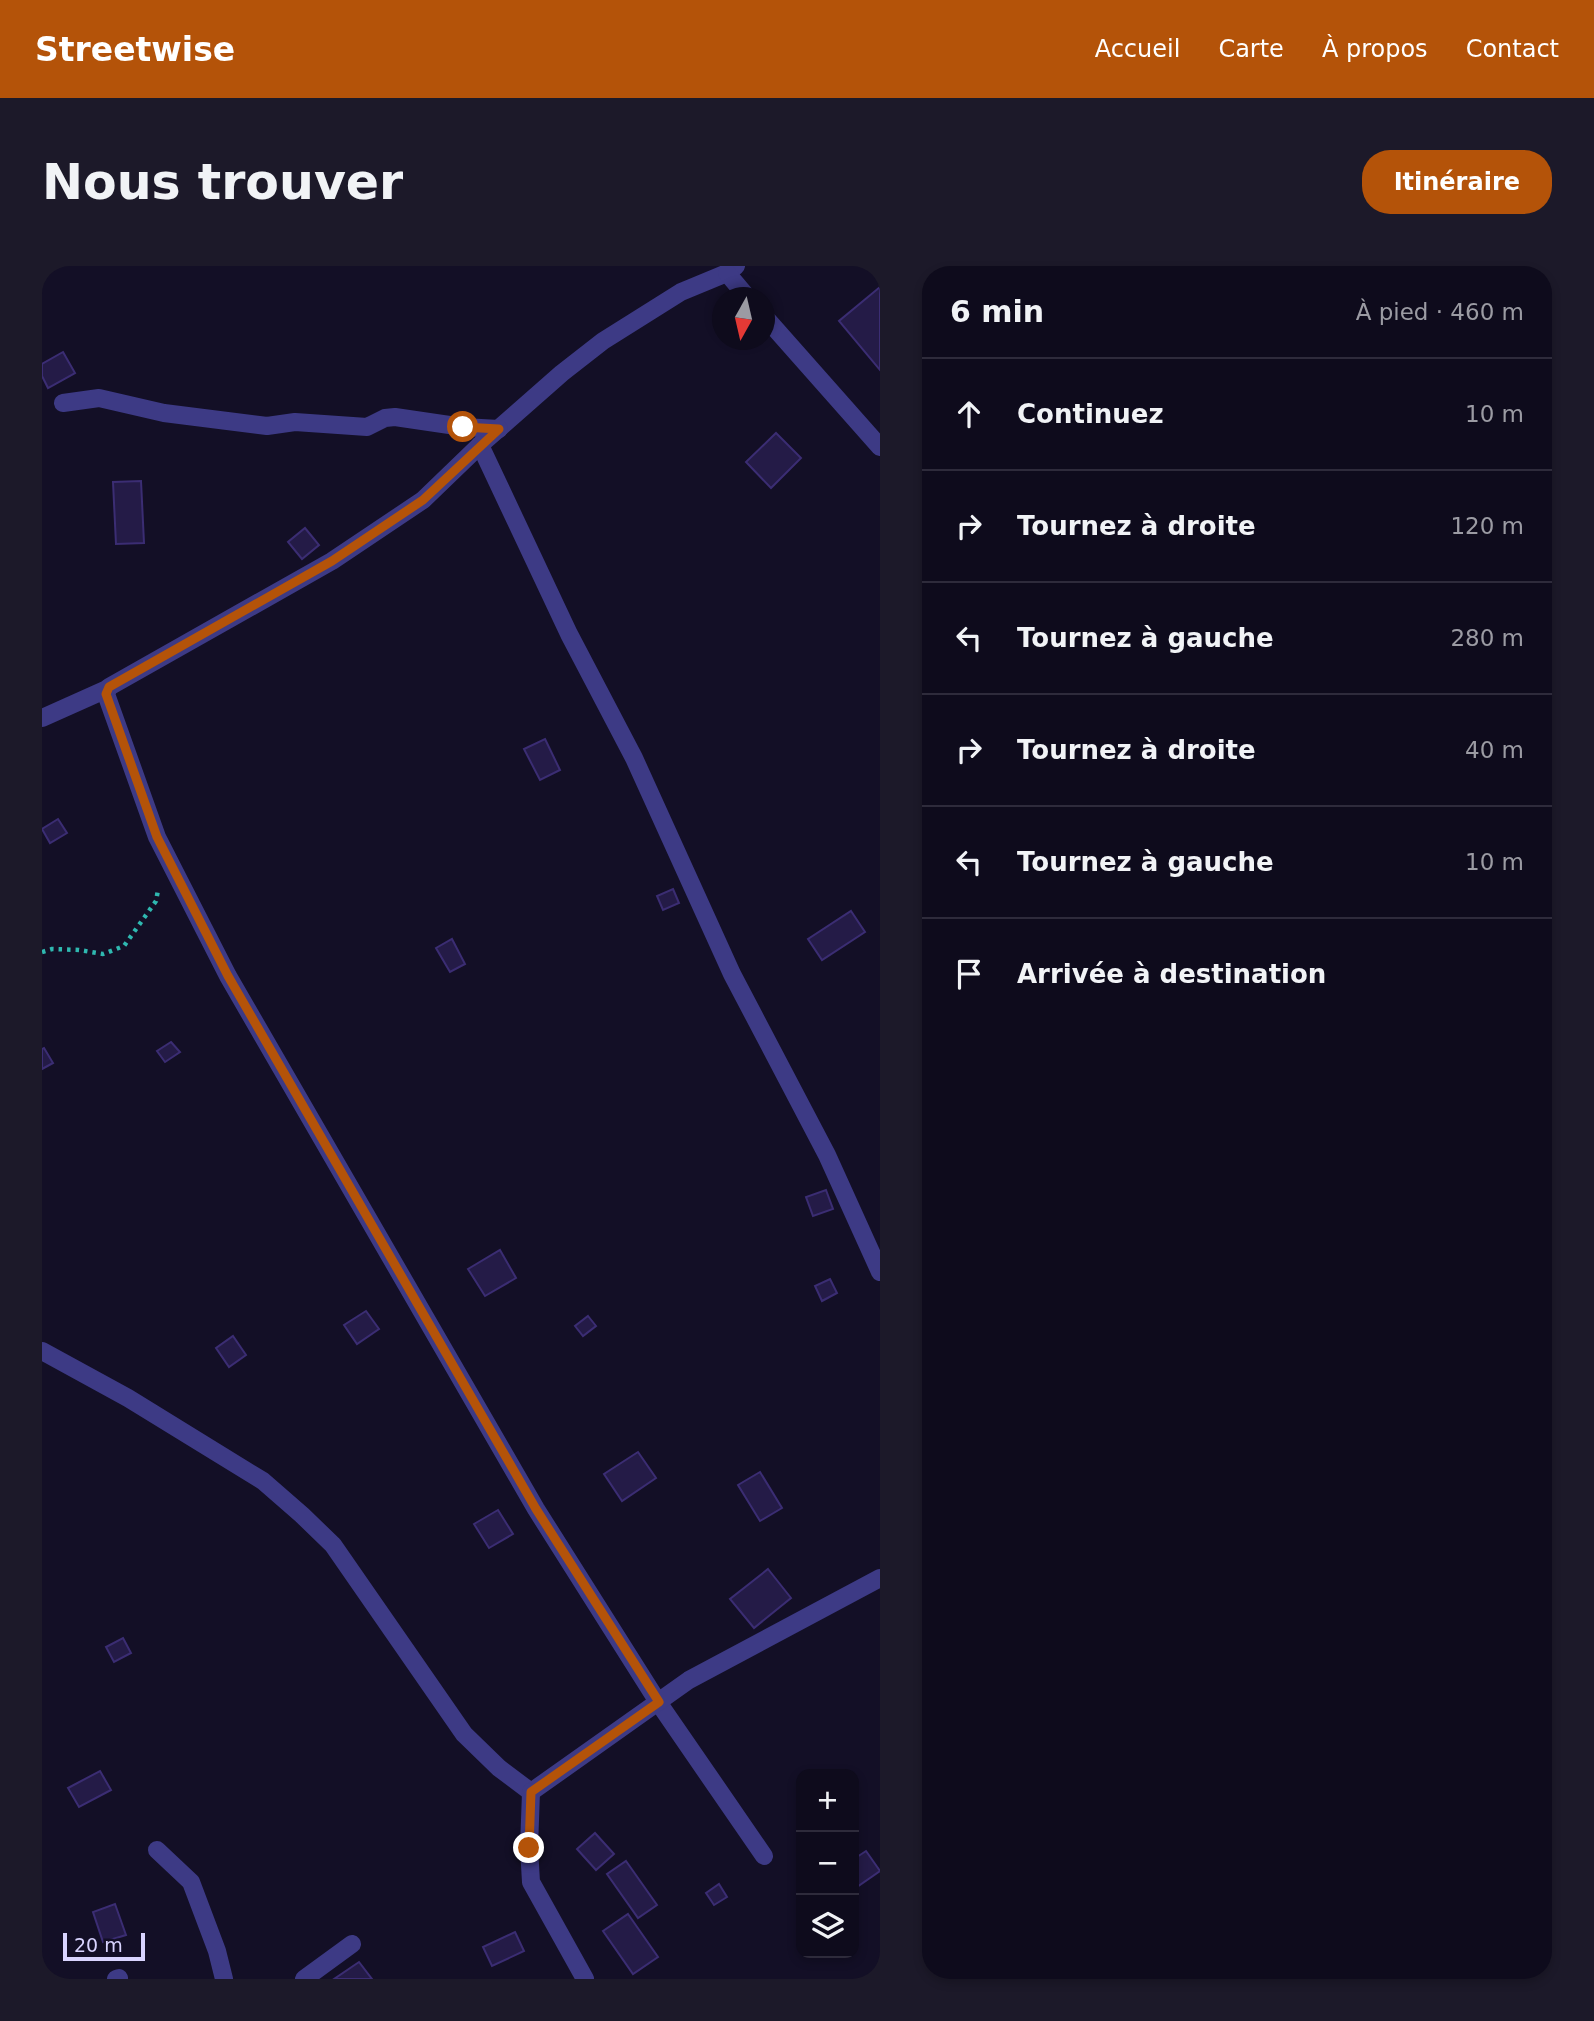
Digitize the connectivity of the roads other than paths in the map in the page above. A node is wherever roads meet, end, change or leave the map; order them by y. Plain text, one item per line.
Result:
1 (731, 270) edge
2 (741, 287) edge
3 (775, 327) edge
4 (63, 403) dead end
5 (499, 429) junction
6 (480, 445) junction
7 (880, 447) edge
8 (107, 689) junction
9 (42, 718) edge
10 (880, 1272) edge
11 (42, 1351) edge
12 (880, 1578) edge
13 (659, 1702) junction
14 (531, 1792) junction
15 (158, 1850) dead end
16 (764, 1856) dead end
17 (352, 1944) dead end
18 (224, 1979) edge
19 (304, 1979) edge
20 (585, 1979) edge

1 - 2 street
1 - 5 street
3 - 7 street
4 - 5 street
5 - 6 street
6 - 8 street
6 - 10 street
8 - 9 street
8 - 13 street
11 - 14 street
12 - 13 street
13 - 14 street
13 - 16 street
14 - 20 street
15 - 18 street
17 - 19 street

